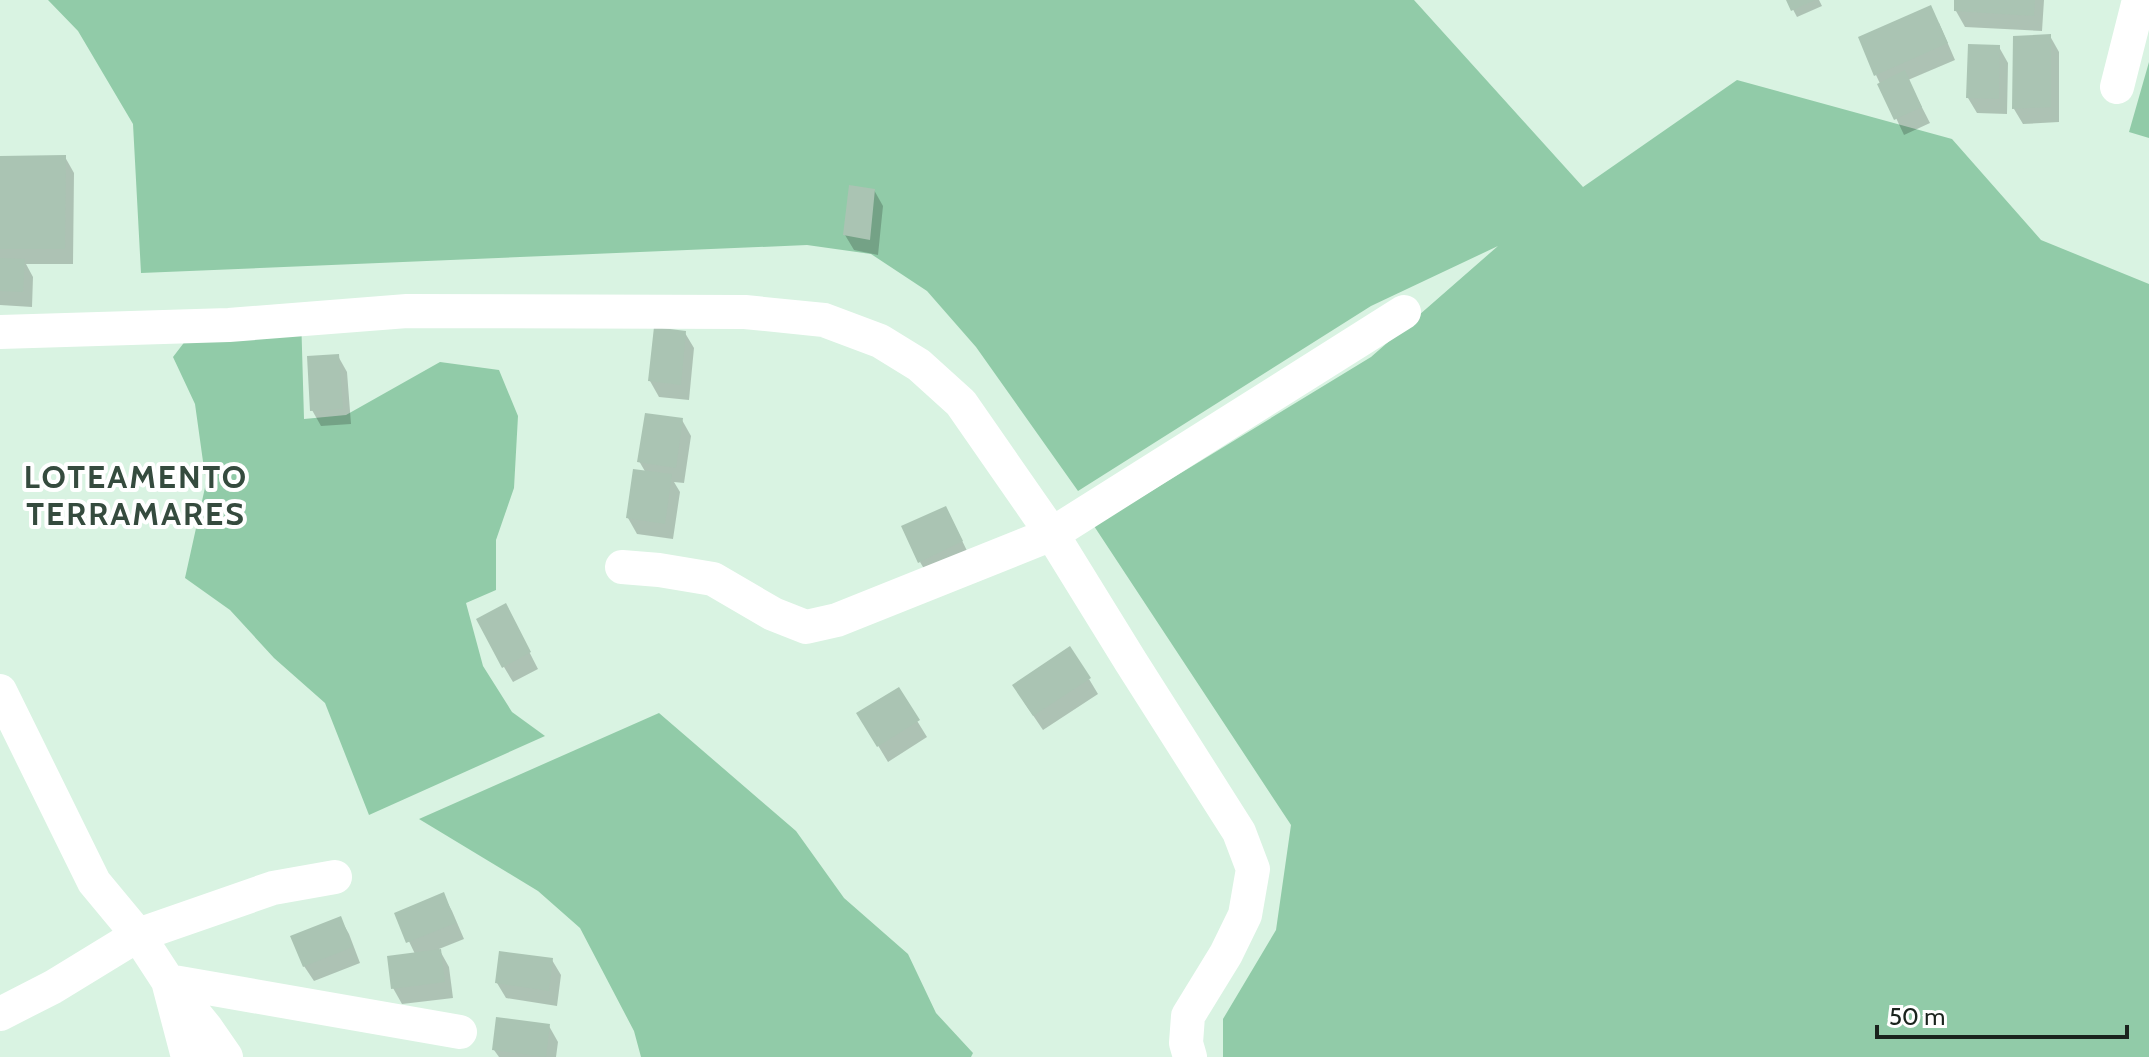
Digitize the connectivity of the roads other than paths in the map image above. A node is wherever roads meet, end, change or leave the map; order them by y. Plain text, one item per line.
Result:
1 (2139, 0) edge
2 (2117, 87) dead end
3 (1404, 312) dead end
4 (0, 332) edge
5 (1052, 534) junction
6 (622, 567) dead end
7 (0, 691) edge
8 (335, 877) dead end
9 (138, 935) junction
10 (168, 981) junction
11 (0, 1014) edge
12 (460, 1032) dead end
13 (188, 1057) edge
14 (226, 1057) edge
15 (1190, 1057) edge

1 - 2 street
3 - 5 street
4 - 5 street
5 - 6 street
5 - 15 street
7 - 9 street
8 - 9 street
9 - 10 street
9 - 11 street
10 - 12 street
10 - 13 street
10 - 14 street

